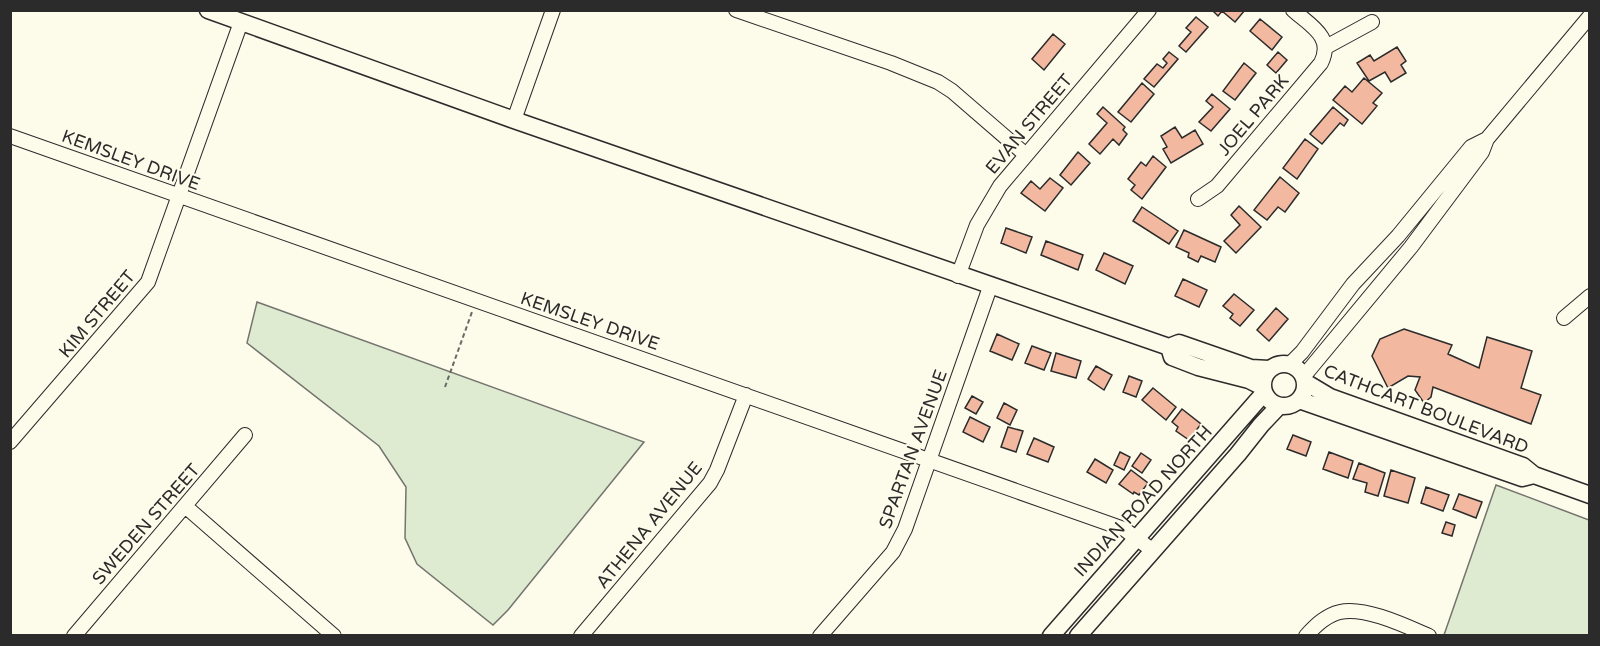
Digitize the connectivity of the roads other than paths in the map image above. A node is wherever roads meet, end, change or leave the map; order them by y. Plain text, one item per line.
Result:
1 (208, 10) edge
2 (553, 10) edge
3 (736, 10) edge
4 (1293, 10) edge
5 (1142, 13) edge
6 (1590, 16) edge
7 (241, 22) junction
8 (1372, 22) dead end
9 (1326, 47) junction
10 (514, 120) junction
11 (10, 136) edge
12 (1487, 139) junction
13 (1026, 155) junction
14 (180, 197) junction
15 (1198, 200) dead end
16 (958, 276) junction
17 (990, 287) junction
18 (1590, 296) edge
19 (1564, 318) dead end
20 (1169, 347) junction
21 (1290, 364) junction
22 (1269, 369) junction
23 (1305, 379) junction
24 (1263, 390) junction
25 (746, 395) junction
26 (1299, 400) junction
27 (1279, 406) junction
28 (245, 435) dead end
29 (10, 442) edge
30 (930, 460) junction
31 (1534, 475) junction
32 (1590, 495) edge
33 (186, 506) junction
34 (1136, 537) junction
35 (1152, 550) junction
36 (74, 636) edge
37 (334, 636) edge
38 (581, 636) edge
39 (820, 636) edge
40 (1051, 636) edge
41 (1078, 636) edge
42 (1306, 636) edge
43 (1429, 636) edge

1 - 7 main road
2 - 10 street
3 - 13 street
4 - 9 street
5 - 13 street, EVAN STREET
6 - 12 street
7 - 10 main road
7 - 14 street, KIM STREET
8 - 9 street
9 - 15 street, JOEL PARK
10 - 16 main road
11 - 14 street, KEMSLEY DRIVE
12 - 21 street
12 - 23 street
13 - 16 street, EVAN STREET
14 - 25 street, KEMSLEY DRIVE
14 - 29 street, KIM STREET
16 - 17 main road
17 - 20 main road
17 - 30 street, SPARTAN AVENUE
18 - 19 street
20 - 22 main road
20 - 24 main road
21 - 22 main road
21 - 23 main road
22 - 24 main road, INDIAN ROAD NORTH
23 - 26 main road
23 - 31 main road, CATHCART BOULEVARD
24 - 27 main road
24 - 34 main road, INDIAN ROAD NORTH
25 - 30 street, KEMSLEY DRIVE
25 - 38 street, ATHENA AVENUE
26 - 27 main road
26 - 31 main road, CATHCART BOULEVARD
27 - 35 main road
28 - 33 street, SWEDEN STREET
30 - 34 street, KEMSLEY DRIVE
30 - 39 street, SPARTAN AVENUE
31 - 32 main road
33 - 36 street, SWEDEN STREET
33 - 37 street
34 - 35 street, KEMSLEY DRIVE
34 - 40 main road, INDIAN ROAD NORTH
35 - 41 main road
42 - 43 street

